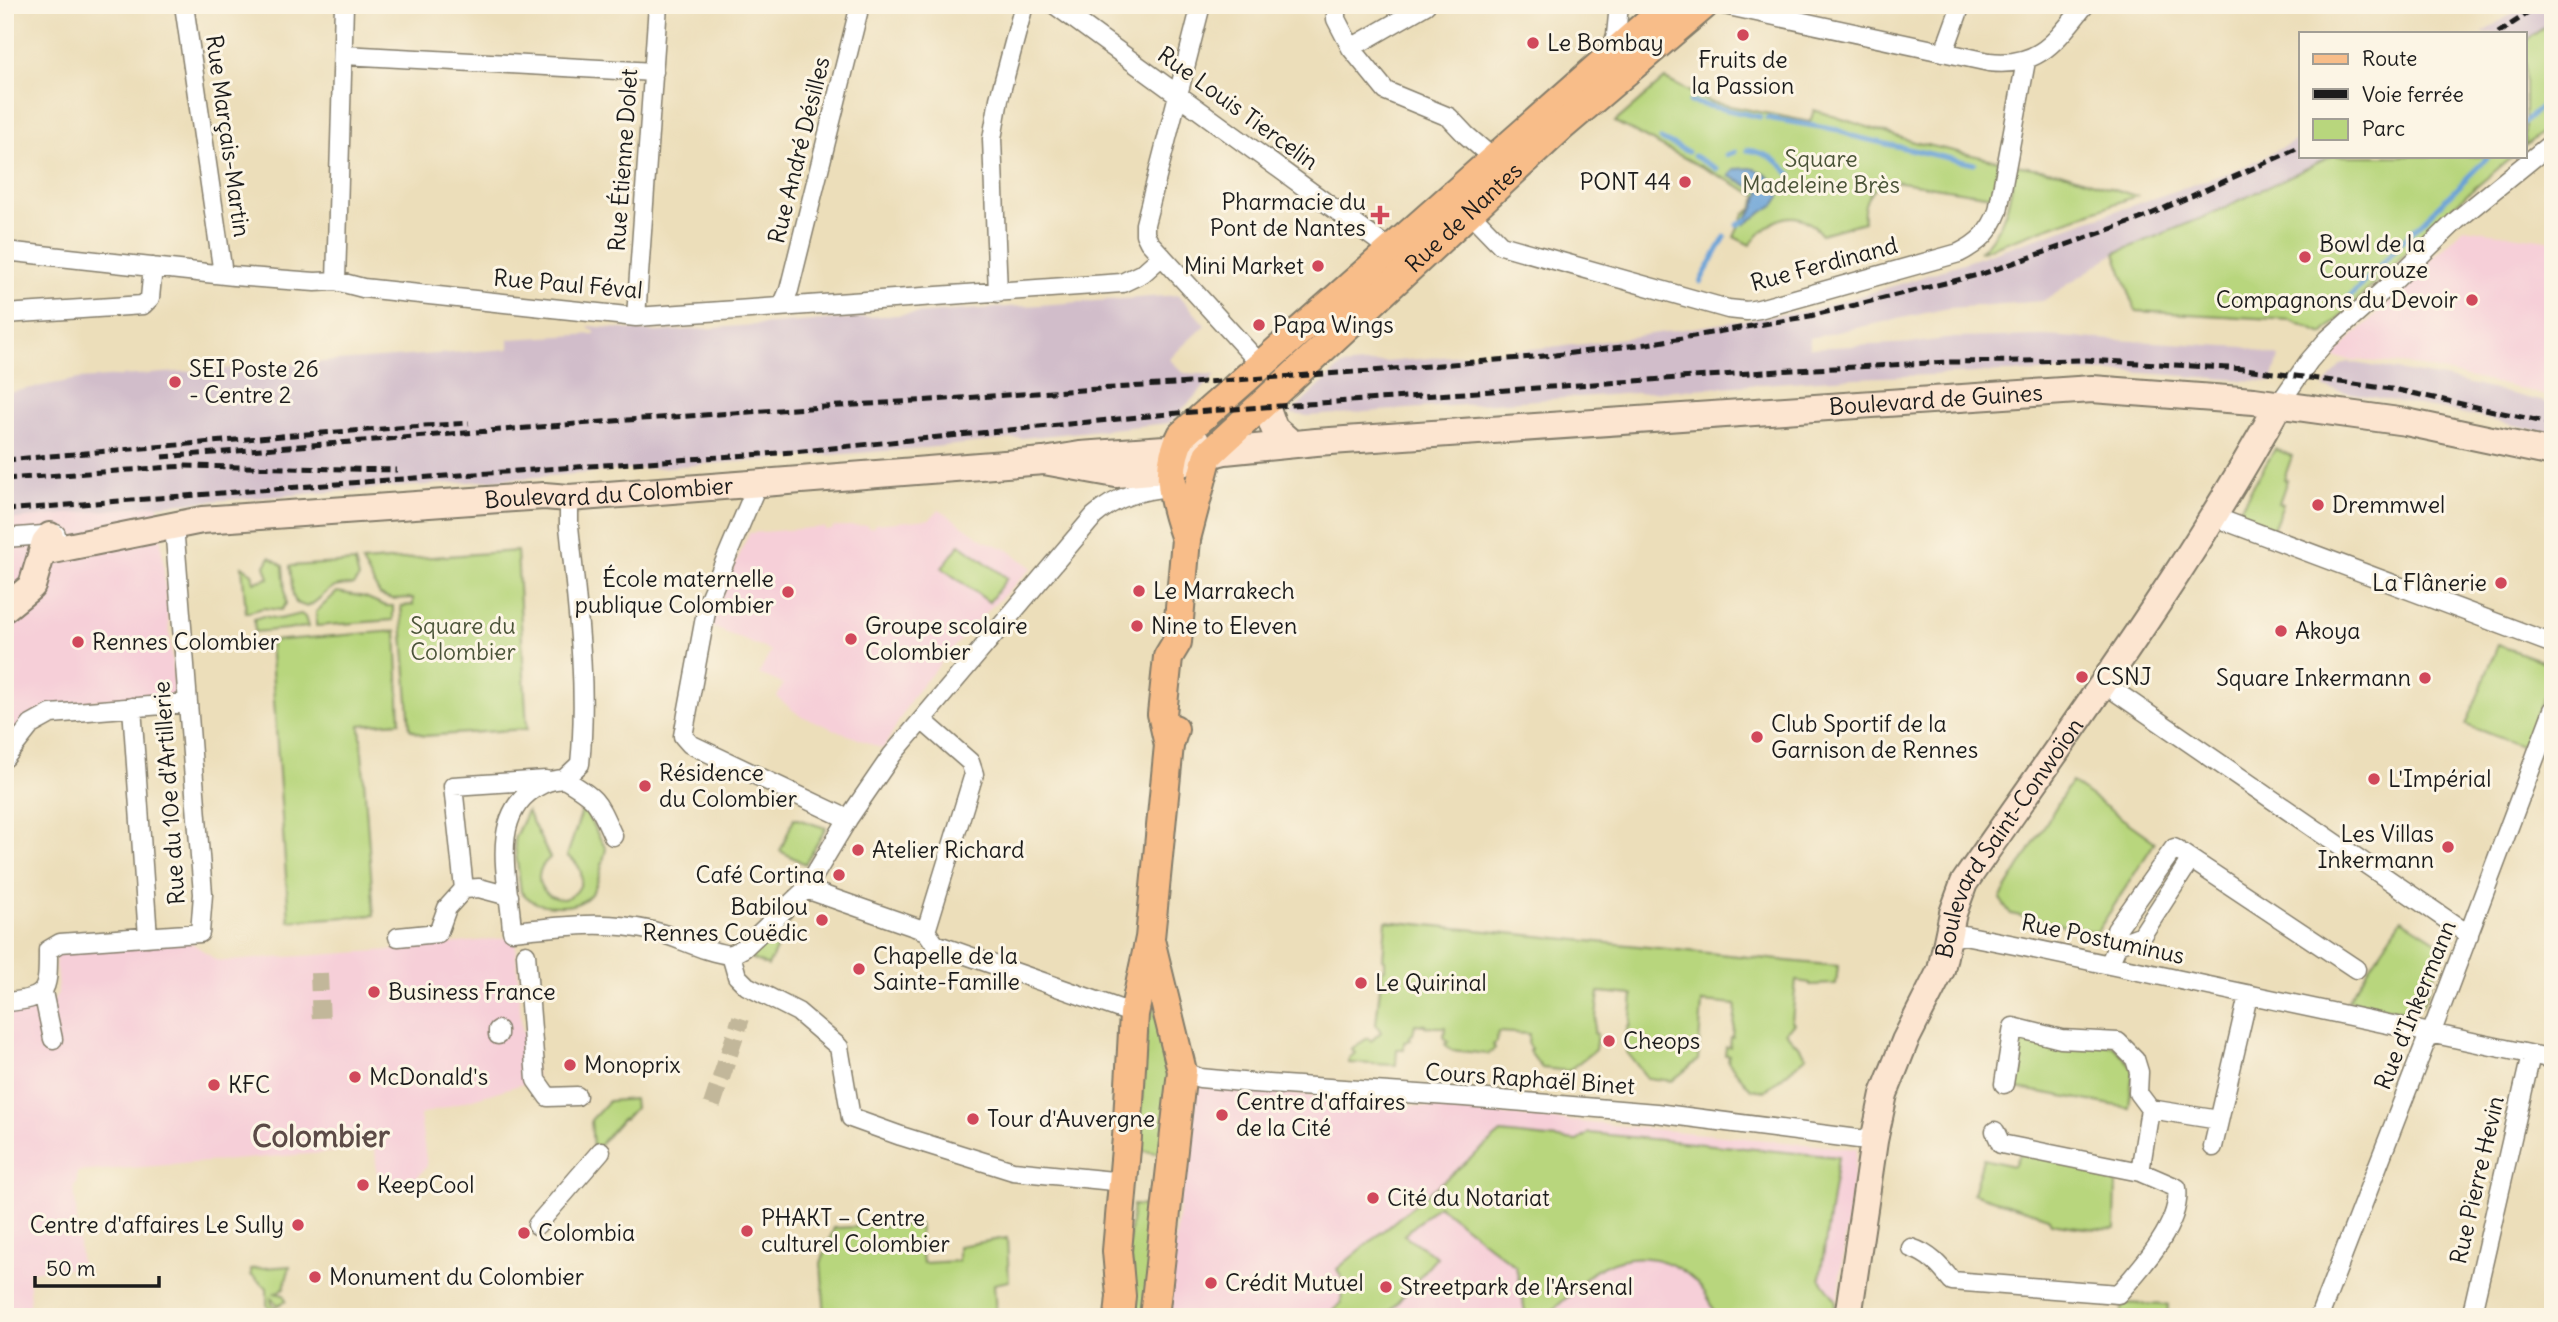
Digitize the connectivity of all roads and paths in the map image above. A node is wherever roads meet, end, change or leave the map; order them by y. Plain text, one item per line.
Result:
1 (184, 5) edge
2 (344, 5) edge
3 (658, 5) edge
4 (860, 5) edge
5 (1024, 5) edge
6 (1055, 5) edge
7 (1201, 5) edge
8 (1336, 5) edge
9 (1426, 5) edge
10 (1619, 5) edge
11 (1668, 5) edge
12 (1704, 5) edge
13 (1724, 5) edge
14 (1961, 5) edge
15 (2085, 5) edge
16 (1350, 48) junction
17 (1944, 52) junction
18 (344, 55) junction
19 (1608, 59) junction
20 (2026, 61) junction
21 (654, 72) junction
22 (1179, 95) junction
23 (2553, 142) edge
24 (1494, 159) junction
25 (1469, 212) junction
26 (5, 251) edge
27 (1392, 251) junction
28 (1162, 256) junction
29 (153, 267) junction
30 (223, 274) junction
31 (336, 281) junction
32 (998, 293) junction
33 (782, 306) junction
34 (5, 314) edge
35 (636, 317) junction
36 (1261, 365) junction
37 (1265, 402) junction
38 (2279, 404) junction
39 (1289, 440) junction
40 (1315, 442) junction
41 (1218, 446) junction
42 (2553, 453) edge
43 (1044, 461) junction
44 (1173, 466) junction
45 (1092, 470) junction
46 (758, 483) junction
47 (569, 498) junction
48 (1108, 504) junction
49 (2212, 516) junction
50 (174, 525) junction
51 (5, 538) edge
52 (1186, 539) junction
53 (49, 543) junction
54 (5, 608) edge
55 (2553, 644) edge
56 (2103, 683) junction
57 (187, 703) junction
58 (132, 707) junction
59 (2553, 710) edge
60 (922, 720) junction
61 (2547, 740) edge
62 (5, 758) edge
63 (557, 779) junction
64 (848, 819) junction
65 (613, 836) dead end
66 (471, 888) junction
67 (806, 889) junction
68 (509, 896) junction
69 (926, 932) junction
70 (2469, 935) junction
71 (148, 937) junction
72 (398, 937) dead end
73 (1150, 939) junction
74 (1948, 939) junction
75 (526, 954) dead end
76 (730, 955) junction
77 (2109, 965) junction
78 (2356, 969) dead end
79 (43, 992) junction
80 (2248, 996) junction
81 (5, 1002) edge
82 (1134, 1014) junction
83 (2431, 1034) junction
84 (52, 1039) dead end
85 (2530, 1055) junction
86 (2553, 1059) edge
87 (1182, 1071) junction
88 (2004, 1084) dead end
89 (577, 1096) dead end
90 (2150, 1109) junction
91 (2219, 1120) junction
92 (1995, 1131) dead end
93 (1874, 1141) junction
94 (2213, 1147) dead end
95 (601, 1151) dead end
96 (2140, 1172) junction
97 (1123, 1182) junction
98 (537, 1225) dead end
99 (1912, 1248) dead end
100 (1119, 1317) edge
101 (1154, 1317) edge
102 (1848, 1317) edge
103 (2319, 1317) edge
104 (2471, 1317) edge

1 - 30 street, Rue Marçais-Martin
2 - 18 street
3 - 21 street, Rue Étienne Dolet
4 - 33 street, Rue André Désilles
5 - 32 street
6 - 22 street, Rue Louis Tiercelin
7 - 22 street
8 - 16 street
9 - 16 street
10 - 19 street
11 - 19 main road, Rue de Nantes
12 - 25 main road, Rue de Nantes
13 - 17 street
14 - 17 street
15 - 20 street
16 - 24 street
17 - 20 street
18 - 21 street
18 - 31 street
19 - 24 main road, Rue de Nantes
20 - 25 street, Rue Ferdinand
21 - 35 street, Rue Étienne Dolet
22 - 27 street, Rue Louis Tiercelin
22 - 28 street
23 - 38 street
24 - 27 main road, Rue de Nantes
25 - 37 main road, Rue de Nantes
26 - 29 street, Rue Paul Féval
27 - 36 main road, Rue de Nantes
28 - 32 street, Rue Paul Féval
28 - 36 street
29 - 30 street, Rue Paul Féval
29 - 34 street
30 - 31 street, Rue Paul Féval
31 - 35 street, Rue Paul Féval
32 - 33 street, Rue Paul Féval
33 - 35 street, Rue Paul Féval
36 - 44 main road, Rue de Nantes
37 - 39 street
37 - 41 main road, Rue de Nantes
38 - 40 street, Boulevard de Guines
38 - 42 street, Boulevard de Guines
38 - 49 street, Boulevard Saint-Conwoïon
39 - 40 street, Boulevard de Guines
39 - 41 street, Boulevard de Guines
40 - 41 street, Boulevard de Guines
41 - 44 street
41 - 52 main road
43 - 44 street, Boulevard du Colombier
43 - 45 street, Boulevard du Colombier
43 - 46 street, Boulevard du Colombier
44 - 45 street, Boulevard du Colombier
44 - 48 street
44 - 52 main road
45 - 48 street
46 - 47 street, Boulevard du Colombier
46 - 64 street
47 - 50 street, Boulevard du Colombier
47 - 63 street
48 - 60 street
49 - 55 street
49 - 56 street, Boulevard Saint-Conwoïon
50 - 53 street, Boulevard du Colombier
50 - 57 street, Rue du 10e d'Artillerie
51 - 53 street
52 - 73 main road
53 - 54 street
56 - 70 street
56 - 74 street, Boulevard Saint-Conwoïon
57 - 58 street
57 - 71 street, Rue du 10e d'Artillerie
58 - 62 street
58 - 71 street
59 - 61 street, Rue d'Inkermann
60 - 64 street
60 - 69 street
61 - 70 street, Rue d'Inkermann
63 - 65 street
63 - 66 street
63 - 68 street
64 - 67 street
66 - 68 street
66 - 72 street
67 - 69 street
67 - 76 street
68 - 76 street
69 - 82 street
70 - 83 street, Rue d'Inkermann
71 - 79 street
73 - 82 main road
73 - 87 main road
74 - 77 street, Rue Postuminus
74 - 93 street, Boulevard Saint-Conwoïon
75 - 89 street
76 - 97 street
77 - 78 street
77 - 80 street, Rue Postuminus
79 - 81 street
79 - 84 street
80 - 83 street, Rue Postuminus
80 - 91 street
82 - 97 main road
83 - 85 street, Rue Postuminus
83 - 103 street, Rue d'Inkermann
85 - 86 street, Rue Postuminus
85 - 104 street, Rue Pierre Hevin
87 - 93 street, Cours Raphaël Binet
87 - 101 main road
88 - 90 street
90 - 91 street
90 - 96 street
91 - 94 street
92 - 96 street
93 - 102 street, Boulevard Saint-Conwoïon
95 - 98 street
96 - 99 street
97 - 100 main road

